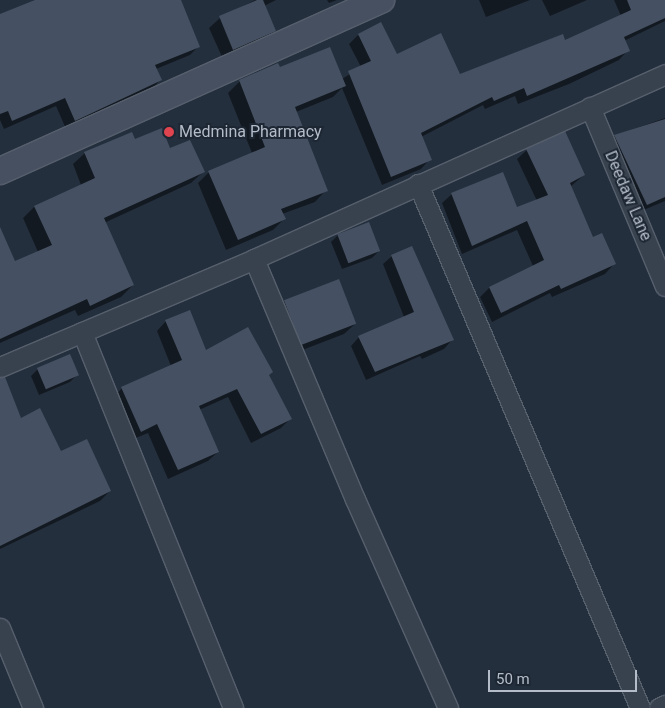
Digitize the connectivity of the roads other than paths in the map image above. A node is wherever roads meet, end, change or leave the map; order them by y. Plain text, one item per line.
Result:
1 (381, 0) edge
2 (665, 74) edge
3 (590, 107) junction
4 (0, 171) edge
5 (418, 184) junction
6 (254, 259) junction
7 (665, 286) edge
8 (82, 332) junction
9 (0, 367) edge
10 (0, 628) edge
11 (665, 706) edge
12 (33, 708) edge
13 (232, 708) edge
14 (448, 708) edge
15 (640, 708) edge
16 (659, 708) edge

1 - 4 street
2 - 3 street
3 - 5 street
3 - 7 street, Deedaw Lane
5 - 6 street
5 - 15 street
6 - 8 street
6 - 14 street
8 - 9 street
8 - 13 street
10 - 12 street
11 - 16 street

